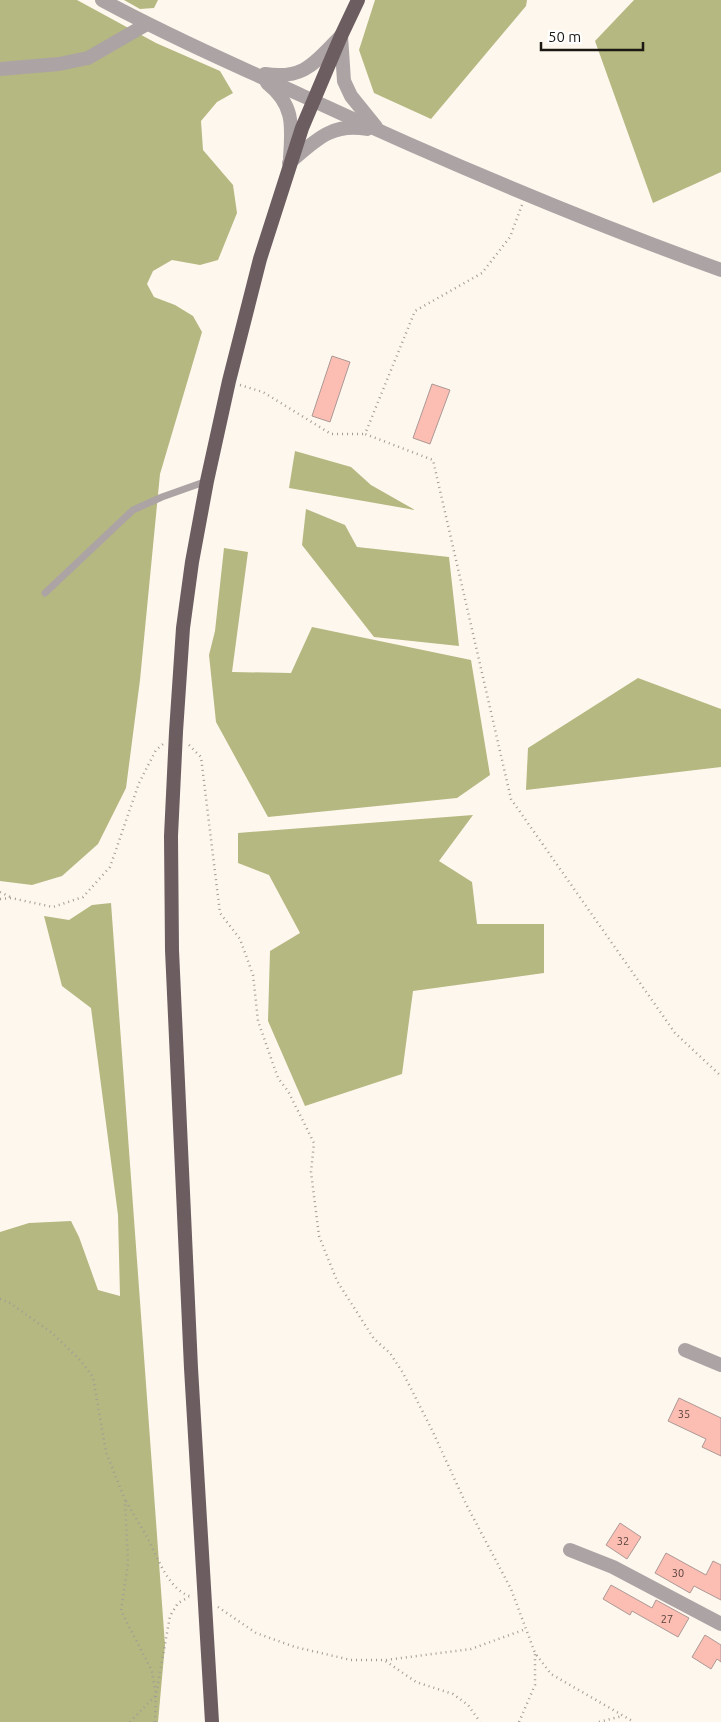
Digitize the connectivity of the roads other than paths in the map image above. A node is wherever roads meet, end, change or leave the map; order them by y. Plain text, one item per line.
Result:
1 (102, 0) edge
2 (358, 0) edge
3 (147, 24) junction
4 (341, 36) junction
5 (0, 69) edge
6 (252, 73) junction
7 (312, 100) junction
8 (380, 131) junction
9 (289, 163) junction
10 (721, 270) edge
11 (207, 481) junction
12 (45, 593) dead end
13 (685, 1350) dead end
14 (721, 1365) edge
15 (570, 1550) dead end
16 (721, 1624) edge
17 (212, 1722) edge

1 - 3 street
2 - 4 main road
3 - 5 street
3 - 6 street
4 - 6 street
4 - 7 main road
4 - 8 street
6 - 7 street
6 - 9 street
7 - 8 street
7 - 9 main road
8 - 9 street
8 - 10 street
9 - 11 main road
11 - 12 lane
11 - 17 main road
13 - 14 street
15 - 16 street

